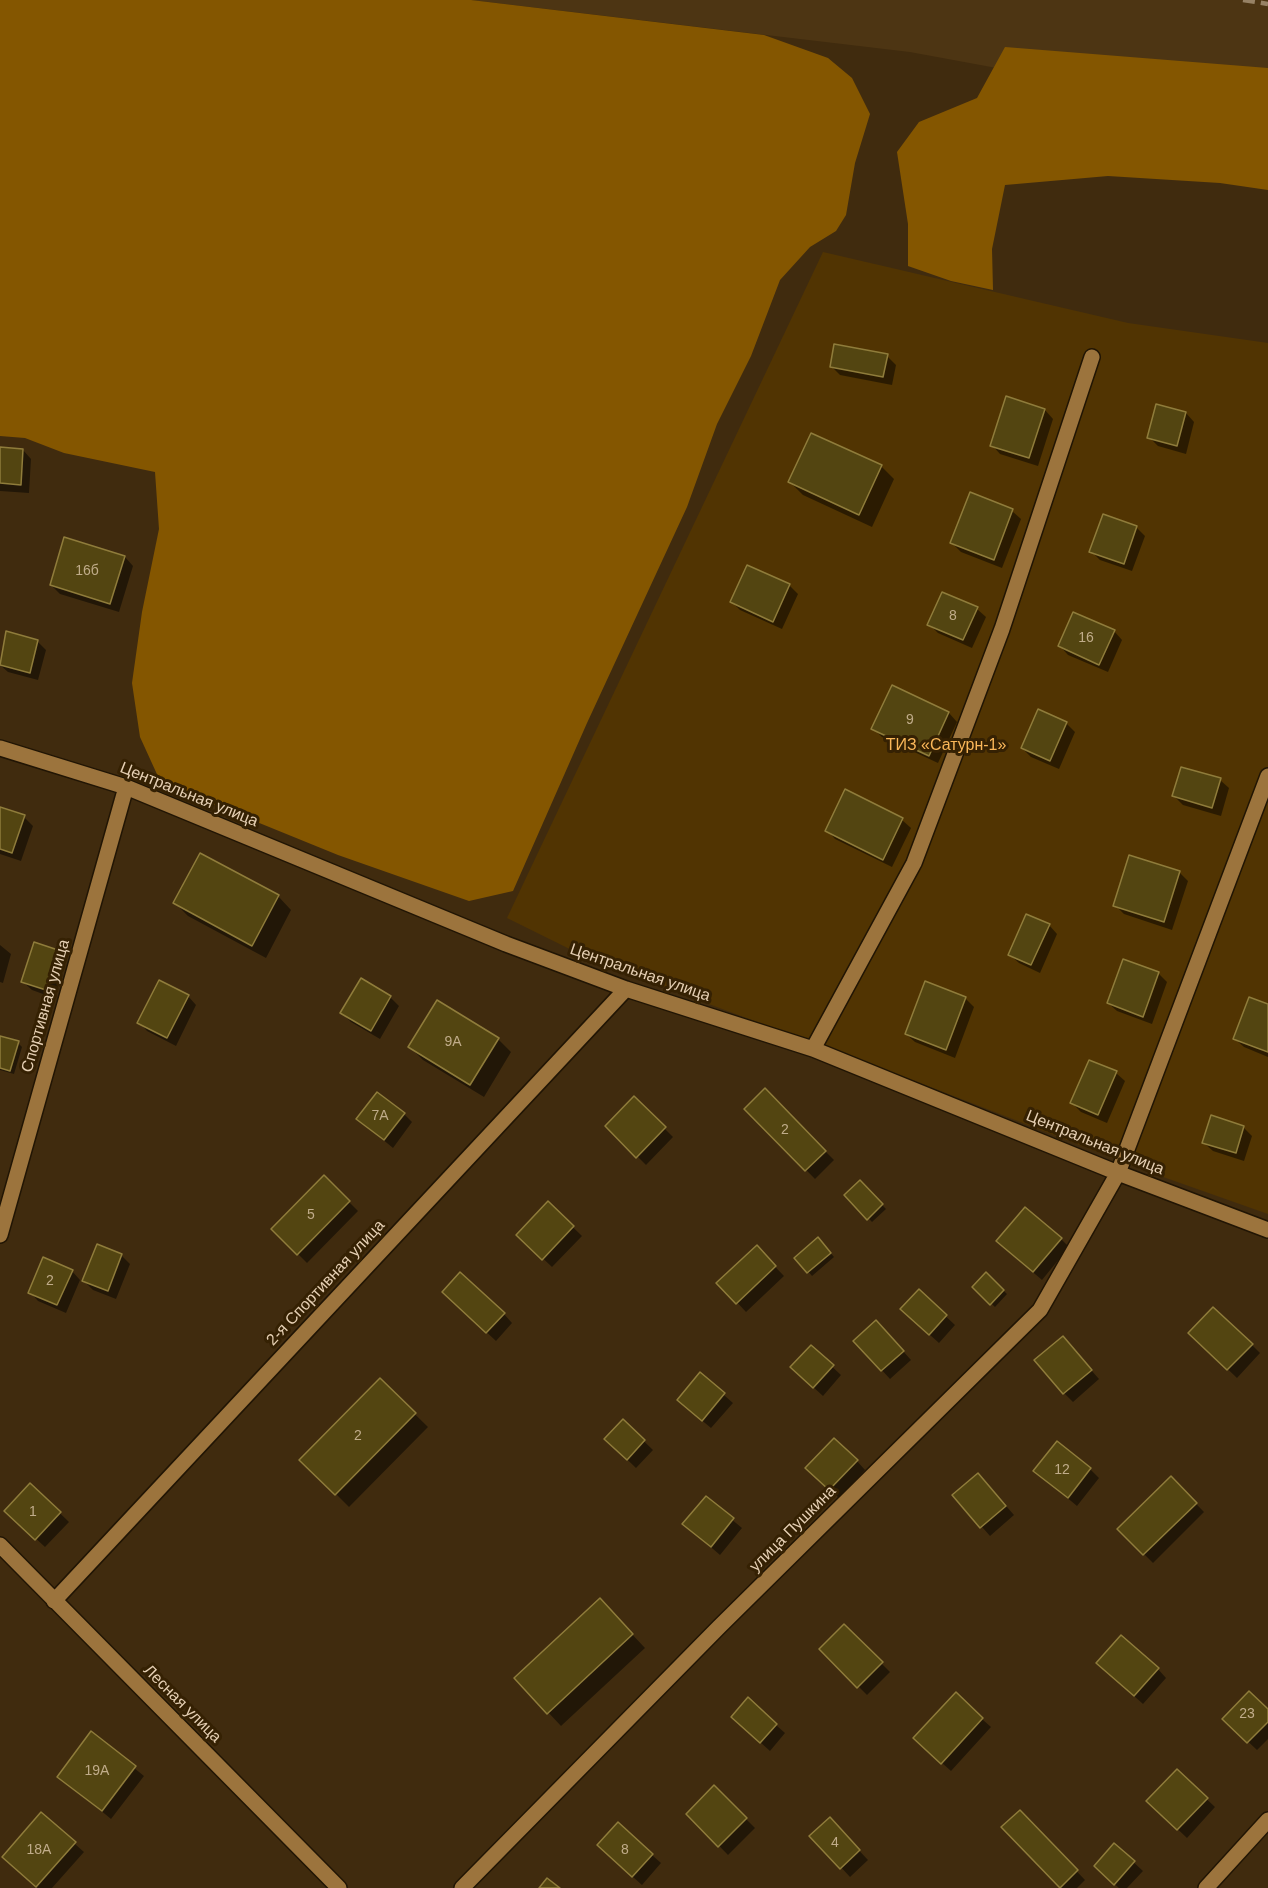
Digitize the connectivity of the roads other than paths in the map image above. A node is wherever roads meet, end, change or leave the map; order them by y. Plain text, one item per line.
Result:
1 (1092, 357) dead end
2 (0, 748) edge
3 (1268, 776) edge
4 (126, 787) junction
5 (626, 989) junction
6 (813, 1049) junction
7 (1118, 1173) junction
8 (1268, 1230) edge
9 (0, 1235) edge
10 (0, 1545) edge
11 (54, 1601) junction
12 (1268, 1820) edge
13 (339, 1888) edge
14 (462, 1888) edge
15 (1206, 1888) edge

1 - 6 street
2 - 4 street, Центральная улица
3 - 7 street, улица Пушкина
4 - 5 street, Центральная улица
4 - 9 street, Спортивная улица
5 - 6 street, Центральная улица
5 - 11 street, 2-я Спортивная улица
6 - 7 street, Центральная улица
7 - 8 street, Центральная улица
7 - 14 street, улица Пушкина
10 - 11 street, Лесная улица
11 - 13 street, Лесная улица
12 - 15 street

